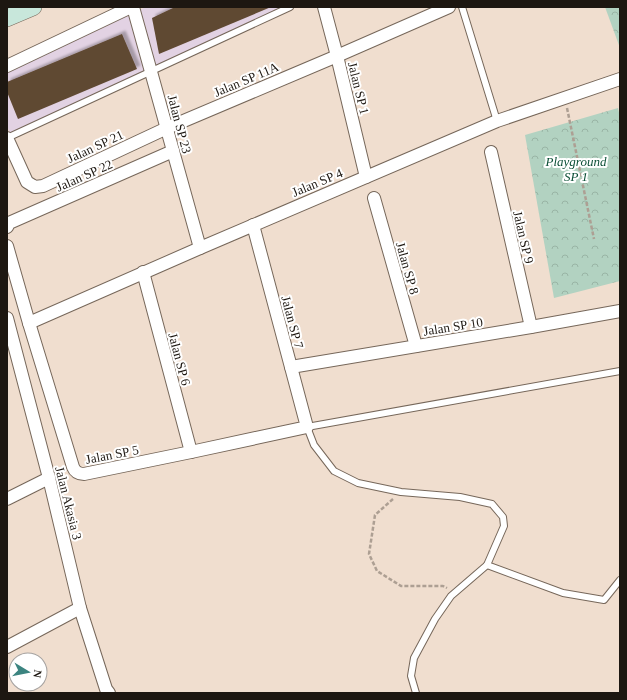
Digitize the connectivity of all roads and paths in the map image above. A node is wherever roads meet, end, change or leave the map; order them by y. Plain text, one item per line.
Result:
1 (33, 7) edge
2 (132, 7) edge
3 (290, 7) edge
4 (324, 7) edge
5 (449, 7) edge
6 (462, 7) edge
7 (7, 18) edge
8 (337, 56) junction
9 (7, 66) edge
10 (151, 71) junction
11 (620, 79) edge
12 (565, 98) junction
13 (497, 121) junction
14 (167, 128) junction
15 (7, 138) edge
16 (173, 152) junction
17 (491, 152) dead end
18 (366, 177) junction
19 (374, 198) dead end
20 (253, 225) junction
21 (7, 226) edge
22 (594, 239) dead end
23 (7, 246) edge
24 (200, 248) junction
25 (143, 272) junction
26 (620, 311) edge
27 (7, 318) edge
28 (29, 323) junction
29 (530, 327) junction
30 (416, 346) junction
31 (11, 350) edge
32 (291, 366) junction
33 (620, 371) edge
34 (307, 427) junction
35 (191, 452) junction
36 (49, 478) junction
37 (401, 492) junction
38 (7, 499) edge
39 (487, 565) junction
40 (620, 580) edge
41 (457, 591) junction
42 (80, 608) junction
43 (7, 647) edge
44 (109, 693) edge
45 (416, 693) edge

1 - 7 main road
2 - 9 street
2 - 10 street, Jalan SP 23
3 - 10 lane
4 - 8 street, Jalan SP 1
5 - 8 street, Jalan SP 11A
6 - 13 lane
8 - 14 street, Jalan SP 11A
8 - 18 street, Jalan SP 1
10 - 14 street, Jalan SP 23
10 - 15 lane
11 - 12 street, Jalan SP 4
12 - 13 street, Jalan SP 4
12 - 22 path
13 - 18 street, Jalan SP 4
14 - 15 street, Jalan SP 21
14 - 16 street, Jalan SP 23
16 - 21 street, Jalan SP 22
16 - 24 street, Jalan SP 23
17 - 29 street, Jalan SP 9
18 - 20 street, Jalan SP 4
19 - 30 street, Jalan SP 8
20 - 24 street, Jalan SP 4
20 - 32 street, Jalan SP 7
23 - 28 street
24 - 25 street, Jalan SP 4
25 - 28 street, Jalan SP 4
25 - 35 street, Jalan SP 6
26 - 29 street, Jalan SP 10
27 - 31 street, Jalan Akasia 3
28 - 35 street, Jalan SP 5
29 - 30 street, Jalan SP 10
30 - 32 street, Jalan SP 10
31 - 36 street, Jalan Akasia 3
32 - 34 street, Jalan SP 7
33 - 34 lane
34 - 35 street, Jalan SP 5
34 - 37 lane
36 - 38 street
36 - 42 street, Jalan Akasia 3
37 - 39 lane
37 - 41 path
39 - 40 lane
39 - 41 lane
41 - 45 lane
42 - 43 street
42 - 44 street, Jalan Akasia 3

